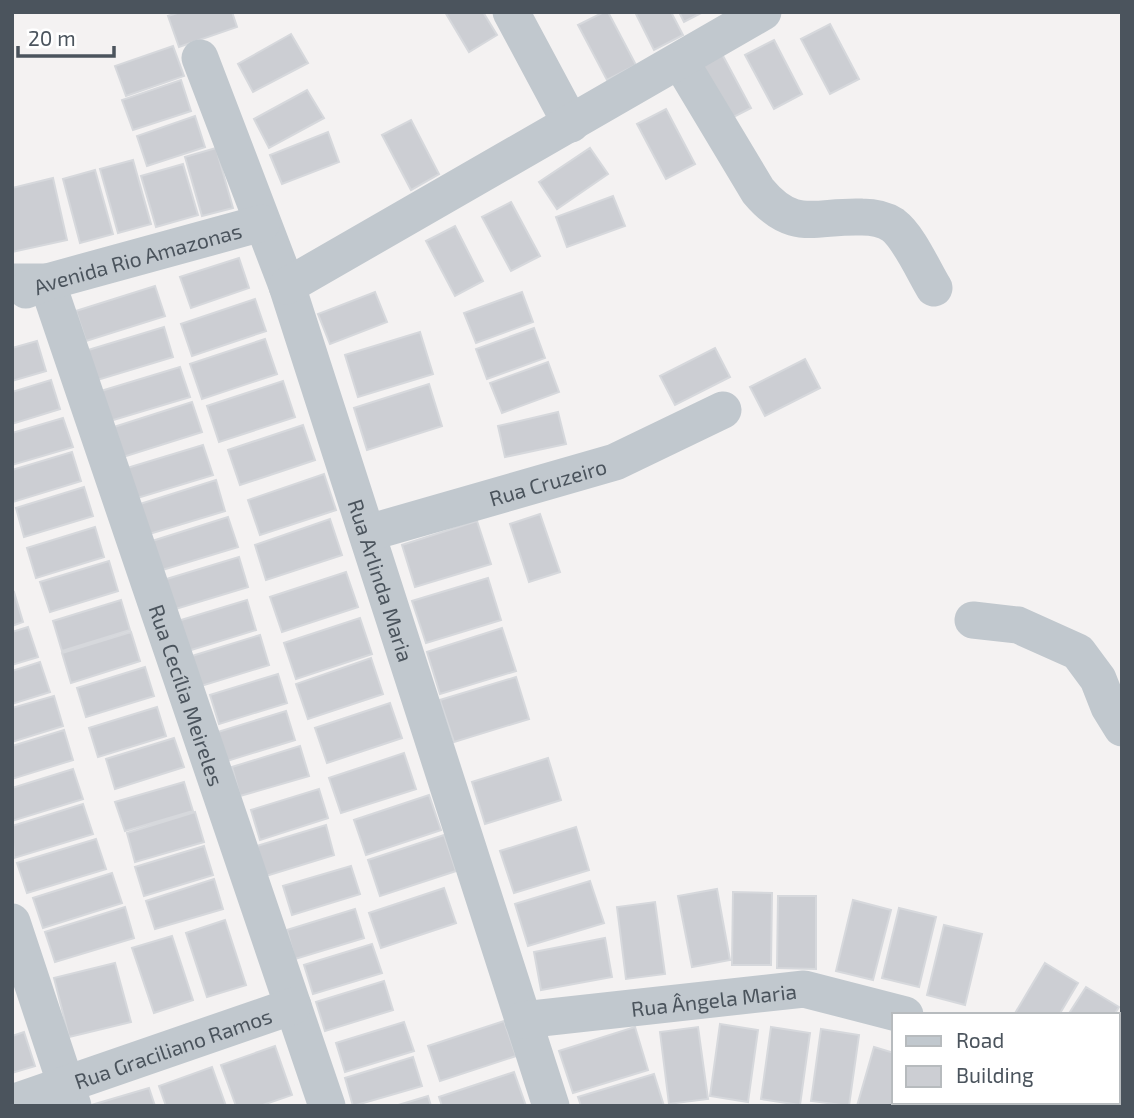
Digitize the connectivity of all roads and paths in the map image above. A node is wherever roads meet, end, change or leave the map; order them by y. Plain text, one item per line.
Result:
1 (511, 12) edge
2 (763, 12) edge
3 (200, 58) dead end
4 (680, 61) junction
5 (571, 124) junction
6 (262, 223) junction
7 (30, 282) edge
8 (287, 286) junction
9 (934, 288) dead end
10 (12, 296) edge
11 (723, 410) dead end
12 (368, 534) junction
13 (974, 620) dead end
14 (1122, 728) edge
15 (12, 922) edge
16 (293, 1006) junction
17 (897, 1013) edge
18 (523, 1020) junction
19 (69, 1095) edge
20 (12, 1103) edge
21 (327, 1106) edge
22 (551, 1106) edge

1 - 5 street
2 - 4 street
3 - 6 street, Rua Arlinda Maria
4 - 5 street
4 - 9 street
5 - 8 street
6 - 7 street, Avenida Rio Amazonas
6 - 8 street, Rua Arlinda Maria
7 - 10 street, Avenida Rio Amazonas
7 - 16 street, Rua Cecília Meireles
8 - 12 street, Rua Arlinda Maria
11 - 12 street, Rua Cruzeiro
12 - 18 street, Rua Arlinda Maria
13 - 14 street
15 - 19 street
16 - 19 street, Rua Graciliano Ramos
16 - 21 street, Rua Cecília Meireles
17 - 18 street, Rua Ângela Maria
18 - 22 street, Rua Arlinda Maria
19 - 20 street, Rua Graciliano Ramos

